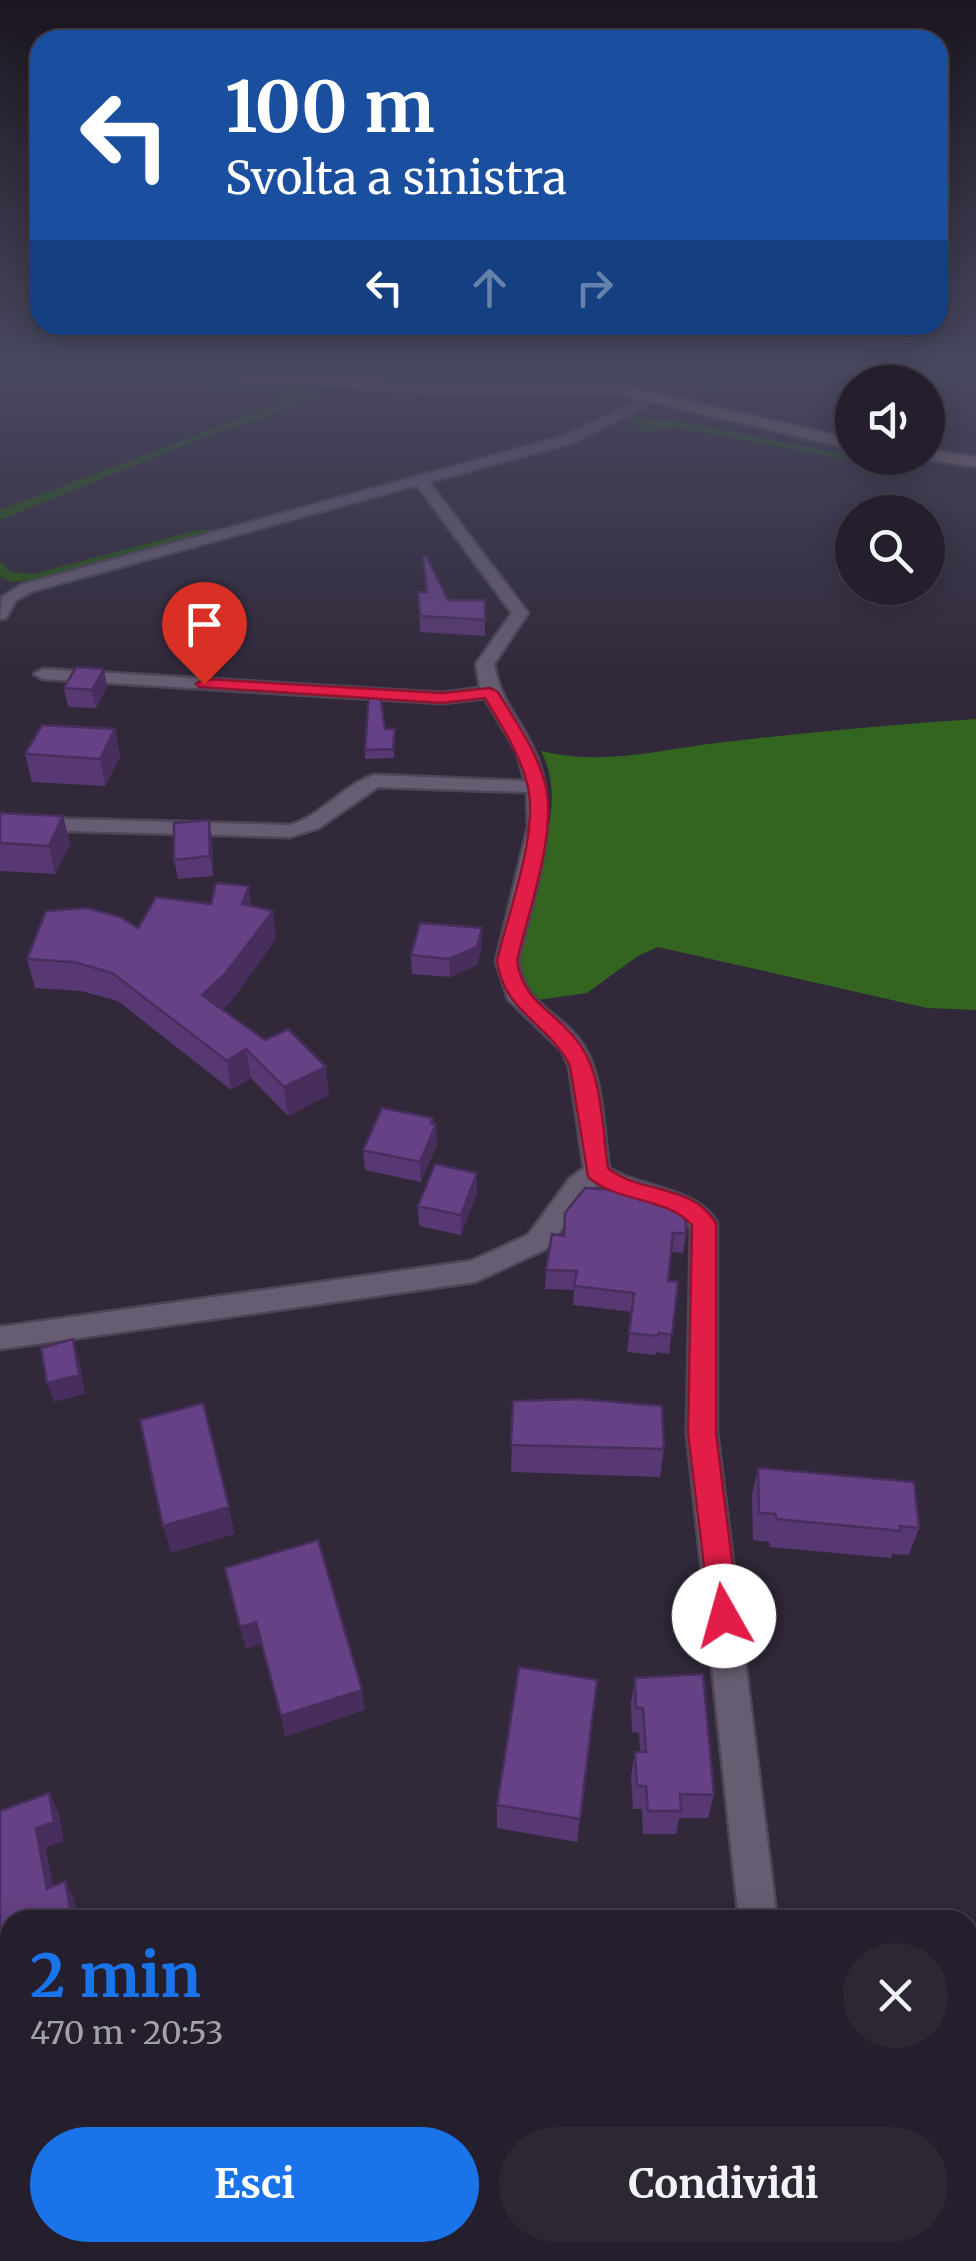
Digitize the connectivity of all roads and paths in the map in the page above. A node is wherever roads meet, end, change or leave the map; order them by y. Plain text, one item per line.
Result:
1 (444, 472) edge
2 (419, 478) junction
3 (0, 587) edge
4 (27, 588) junction
5 (0, 614) edge
6 (43, 674) dead end
7 (490, 692) junction
8 (537, 787) junction
9 (12, 823) edge
10 (596, 1172) junction
11 (0, 1338) edge
12 (757, 1910) edge

1 - 2 street
2 - 4 street
2 - 7 street
3 - 4 street
4 - 5 street
6 - 7 street
7 - 8 street
8 - 9 street
8 - 10 street
10 - 11 street
10 - 12 street

